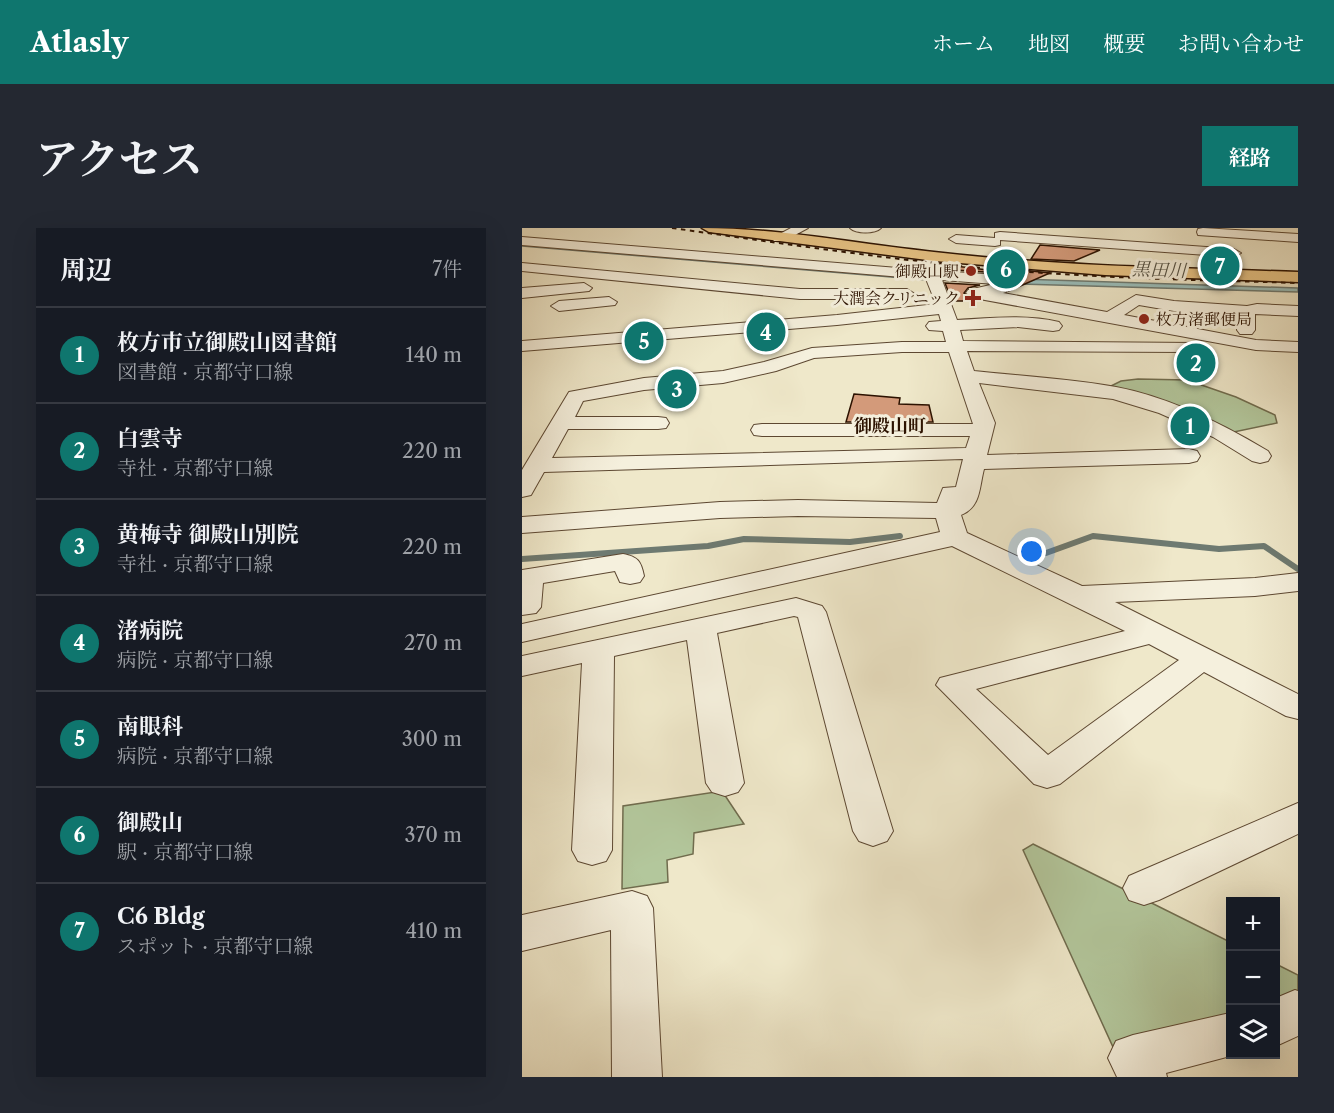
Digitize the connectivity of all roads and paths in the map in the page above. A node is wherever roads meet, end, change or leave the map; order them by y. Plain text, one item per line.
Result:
1 (802, 228) edge
2 (856, 228) edge
3 (875, 228) edge
4 (1018, 228) edge
5 (741, 230) edge
6 (1298, 230) edge
7 (587, 231) dead end
8 (1275, 232) edge
9 (707, 235) edge
10 (1000, 235) edge
11 (547, 237) junction
12 (779, 238) junction
13 (1298, 238) edge
14 (956, 239) dead end
15 (522, 240) edge
16 (1234, 240) edge
17 (727, 244) junction
18 (1298, 252) edge
19 (666, 253) junction
20 (572, 254) junction
21 (705, 256) junction
22 (935, 257) junction
23 (979, 260) junction
24 (523, 262) edge
25 (775, 268) junction
26 (1235, 275) junction
27 (1298, 277) edge
28 (610, 288) junction
29 (522, 293) edge
30 (974, 293) junction
31 (800, 294) junction
32 (838, 295) junction
33 (940, 295) junction
34 (1178, 306) junction
35 (522, 308) edge
36 (1298, 311) edge
37 (728, 312) dead end
38 (1246, 317) junction
39 (1109, 318) junction
40 (837, 320) junction
41 (1148, 325) junction
42 (746, 328) junction
43 (877, 332) junction
44 (1298, 332) edge
45 (610, 339) junction
46 (555, 343) junction
47 (1246, 343) junction
48 (522, 346) edge
49 (956, 346) junction
50 (902, 347) junction
51 (1120, 347) junction
52 (1298, 347) edge
53 (717, 348) dead end
54 (554, 363) dead end
55 (967, 376) junction
56 (974, 422) junction
57 (561, 423) junction
58 (762, 430) dead end
59 (1189, 456) dead end
60 (1260, 456) dead end
61 (968, 457) junction
62 (640, 463) junction
63 (538, 465) junction
64 (522, 490) edge
65 (951, 524) junction
66 (522, 525) edge
67 (630, 576) dead end
68 (526, 578) edge
69 (1298, 582) edge
70 (1078, 595) junction
71 (524, 620) edge
72 (701, 628) junction
73 (1154, 633) junction
74 (598, 650) junction
75 (1202, 658) junction
76 (522, 666) edge
77 (1298, 708) edge
78 (725, 783) dead end
79 (1298, 817) edge
80 (873, 831) dead end
81 (592, 850) dead end
82 (1144, 888) dead end
83 (522, 933) edge
84 (1226, 1036) edge
85 (637, 1077) edge
86 (1142, 1077) edge

1 - 12 street
2 - 3 street
4 - 16 street
5 - 9 main road
5 - 12 main road
6 - 8 street
7 - 11 street
8 - 13 street
8 - 16 street
8 - 18 street
9 - 17 street
10 - 14 street
10 - 16 street
10 - 23 street
11 - 15 street
11 - 20 street
12 - 22 main road
16 - 26 street
17 - 21 street
17 - 25 street
19 - 20 street
19 - 20 street
19 - 21 street
20 - 24 street
20 - 28 street
21 - 25 street
22 - 23 main road
22 - 33 street
23 - 26 main road
25 - 31 street
25 - 32 street
25 - 33 street
26 - 27 main road
28 - 29 street
28 - 31 street
28 - 35 street
28 - 45 street
30 - 33 street
30 - 33 street
30 - 39 street
31 - 32 street
31 - 40 street
32 - 33 street
33 - 40 street
33 - 43 street
33 - 49 street
33 - 51 street
34 - 38 street
34 - 39 street
34 - 41 street
36 - 38 street
37 - 42 street
38 - 44 street
38 - 47 street
39 - 41 street
40 - 42 street
40 - 43 street
41 - 47 street
42 - 45 street
42 - 53 street
43 - 50 street
45 - 46 street
46 - 48 street
46 - 54 street
47 - 51 street
47 - 52 street
49 - 50 street
49 - 51 street
49 - 55 street
50 - 57 street
55 - 56 street
55 - 60 street
56 - 58 street
56 - 61 street
57 - 62 street
57 - 63 street
59 - 61 street
61 - 62 street
61 - 65 street
62 - 63 street
63 - 64 street
65 - 66 street
65 - 70 street
65 - 71 street
67 - 68 street
68 - 71 street
69 - 70 street
70 - 73 street
72 - 74 street
72 - 78 street
72 - 80 street
73 - 75 street
73 - 75 street
74 - 76 street
74 - 81 street
75 - 77 street
79 - 82 street
83 - 85 street
84 - 86 street

